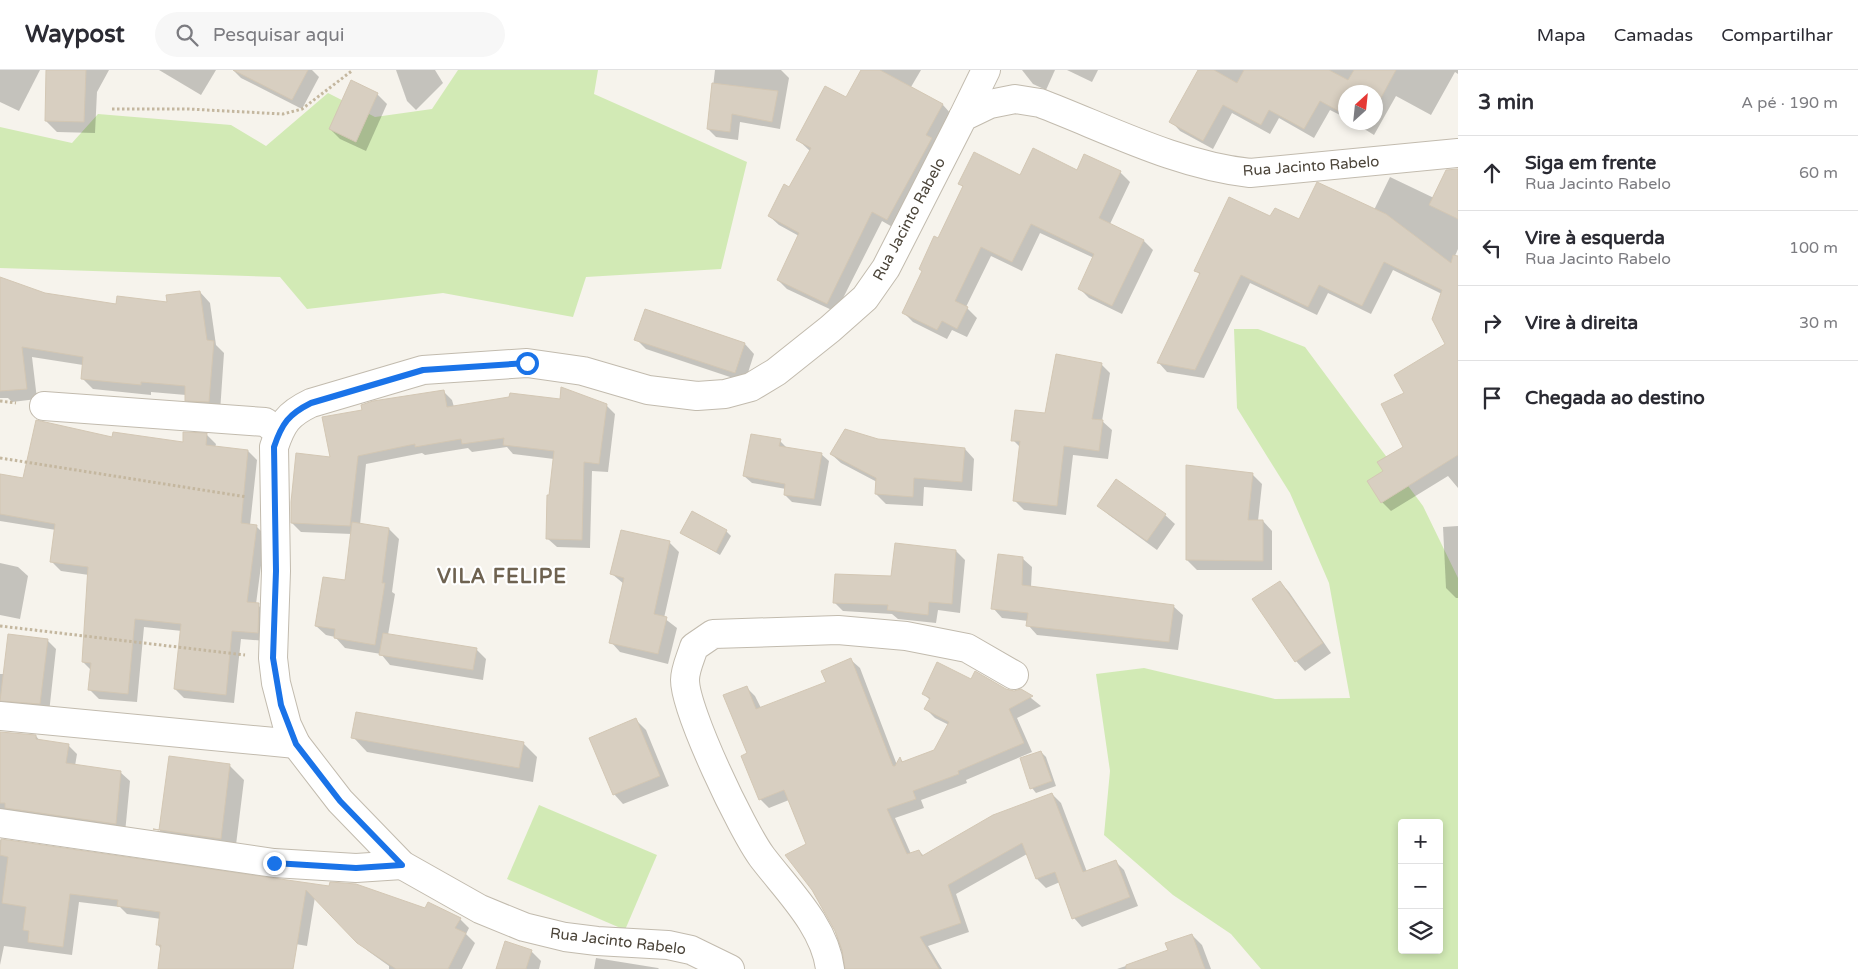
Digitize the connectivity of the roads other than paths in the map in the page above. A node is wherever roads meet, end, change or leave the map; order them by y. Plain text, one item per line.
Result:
1 (986, 70) edge
2 (963, 117) junction
3 (1458, 152) edge
4 (44, 406) dead end
5 (279, 432) junction
6 (1014, 675) dead end
7 (0, 716) edge
8 (296, 744) junction
9 (0, 822) edge
10 (402, 865) junction
11 (730, 969) edge
12 (830, 969) edge

1 - 2 street
2 - 3 street, Rua Jacinto Rabelo
2 - 5 street, Rua Jacinto Rabelo
4 - 5 street
5 - 8 street, Rua Jacinto Rabelo
6 - 12 street
7 - 8 street
8 - 10 street, Rua Jacinto Rabelo
9 - 10 street
10 - 11 street, Rua Jacinto Rabelo

